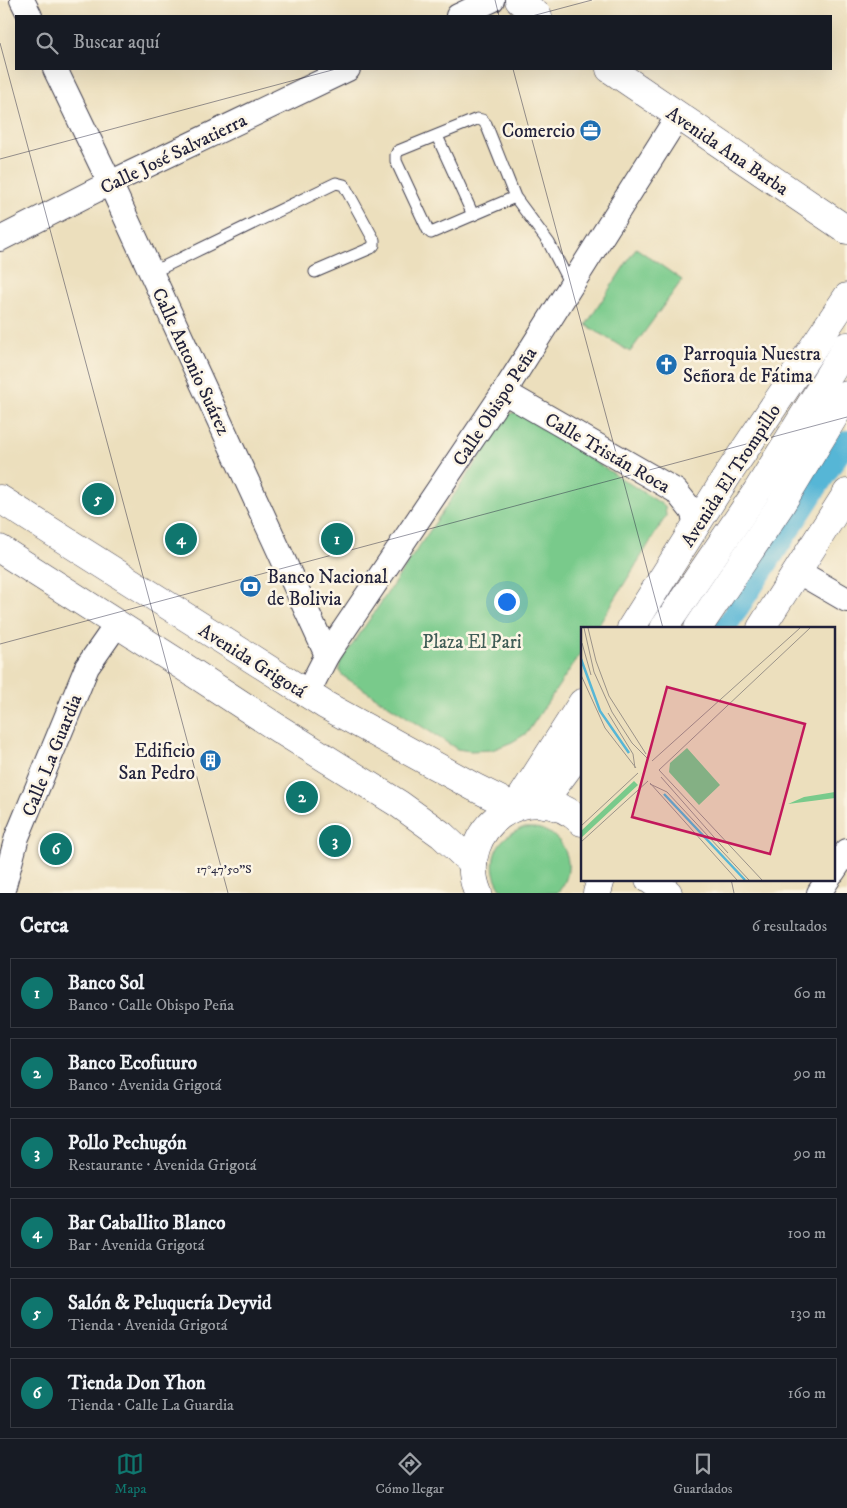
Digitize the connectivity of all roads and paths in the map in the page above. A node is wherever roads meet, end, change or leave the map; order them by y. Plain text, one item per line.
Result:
1 (22, 0) edge
2 (492, 0) edge
3 (519, 0) edge
4 (30, 15) edge
5 (460, 15) edge
6 (537, 15) edge
7 (55, 70) edge
8 (346, 70) edge
9 (611, 70) edge
10 (678, 116) junction
11 (437, 136) junction
12 (110, 183) junction
13 (515, 197) junction
14 (473, 215) junction
15 (847, 230) edge
16 (0, 239) edge
17 (315, 272) dead end
18 (151, 273) junction
19 (571, 286) junction
20 (847, 297) edge
21 (847, 318) edge
22 (817, 342) junction
23 (847, 346) edge
24 (504, 392) junction
25 (847, 395) edge
26 (847, 493) edge
27 (0, 499) edge
28 (697, 526) junction
29 (0, 549) edge
30 (798, 571) junction
31 (847, 600) edge
32 (117, 624) junction
33 (631, 627) edge
34 (665, 627) edge
35 (699, 627) edge
36 (762, 627) edge
37 (328, 654) junction
38 (175, 660) junction
39 (316, 700) junction
40 (581, 705) edge
41 (581, 750) edge
42 (524, 805) junction
43 (581, 821) edge
44 (8, 833) edge
45 (847, 851) edge
46 (834, 870) edge
47 (652, 881) edge
48 (827, 881) edge
49 (473, 884) edge
50 (2, 893) edge
51 (668, 893) edge
52 (819, 893) edge

1 - 4 street
2 - 5 street
3 - 6 main road
7 - 12 street, Calle Antonio Suárez
8 - 12 street, Calle José Salvatierra
9 - 10 main road, Avenida Ana Barba
10 - 15 main road, Avenida Ana Barba
10 - 19 street, Calle Obispo Peña
11 - 13 lane
11 - 14 lane
11 - 14 lane
12 - 16 street, Calle José Salvatierra
12 - 18 street, Calle Antonio Suárez
13 - 14 lane
13 - 19 lane
17 - 18 lane
18 - 37 street, Calle Antonio Suárez
19 - 24 street, Calle Obispo Peña
20 - 22 main road, Avenida El Trompillo
21 - 22 main road
22 - 28 main road, Avenida El Trompillo
23 - 34 main road, Avenida El Trompillo
24 - 28 street, Calle Tristán Roca
24 - 37 street, Calle Obispo Peña
25 - 35 main road
26 - 30 main road
27 - 39 main road, Avenida Grigotá
28 - 33 main road, Avenida El Trompillo
29 - 32 main road
30 - 31 street
30 - 36 main road
32 - 38 main road
32 - 44 street, Calle La Guardia
37 - 39 street, Calle Obispo Peña
38 - 39 main road
38 - 49 main road
39 - 42 main road, Avenida Grigotá
40 - 42 main road
41 - 42 main road
42 - 43 main road, Avenida Grigotá
42 - 49 main road
44 - 50 street, Calle La Guardia
45 - 46 street
47 - 51 main road
48 - 52 street

